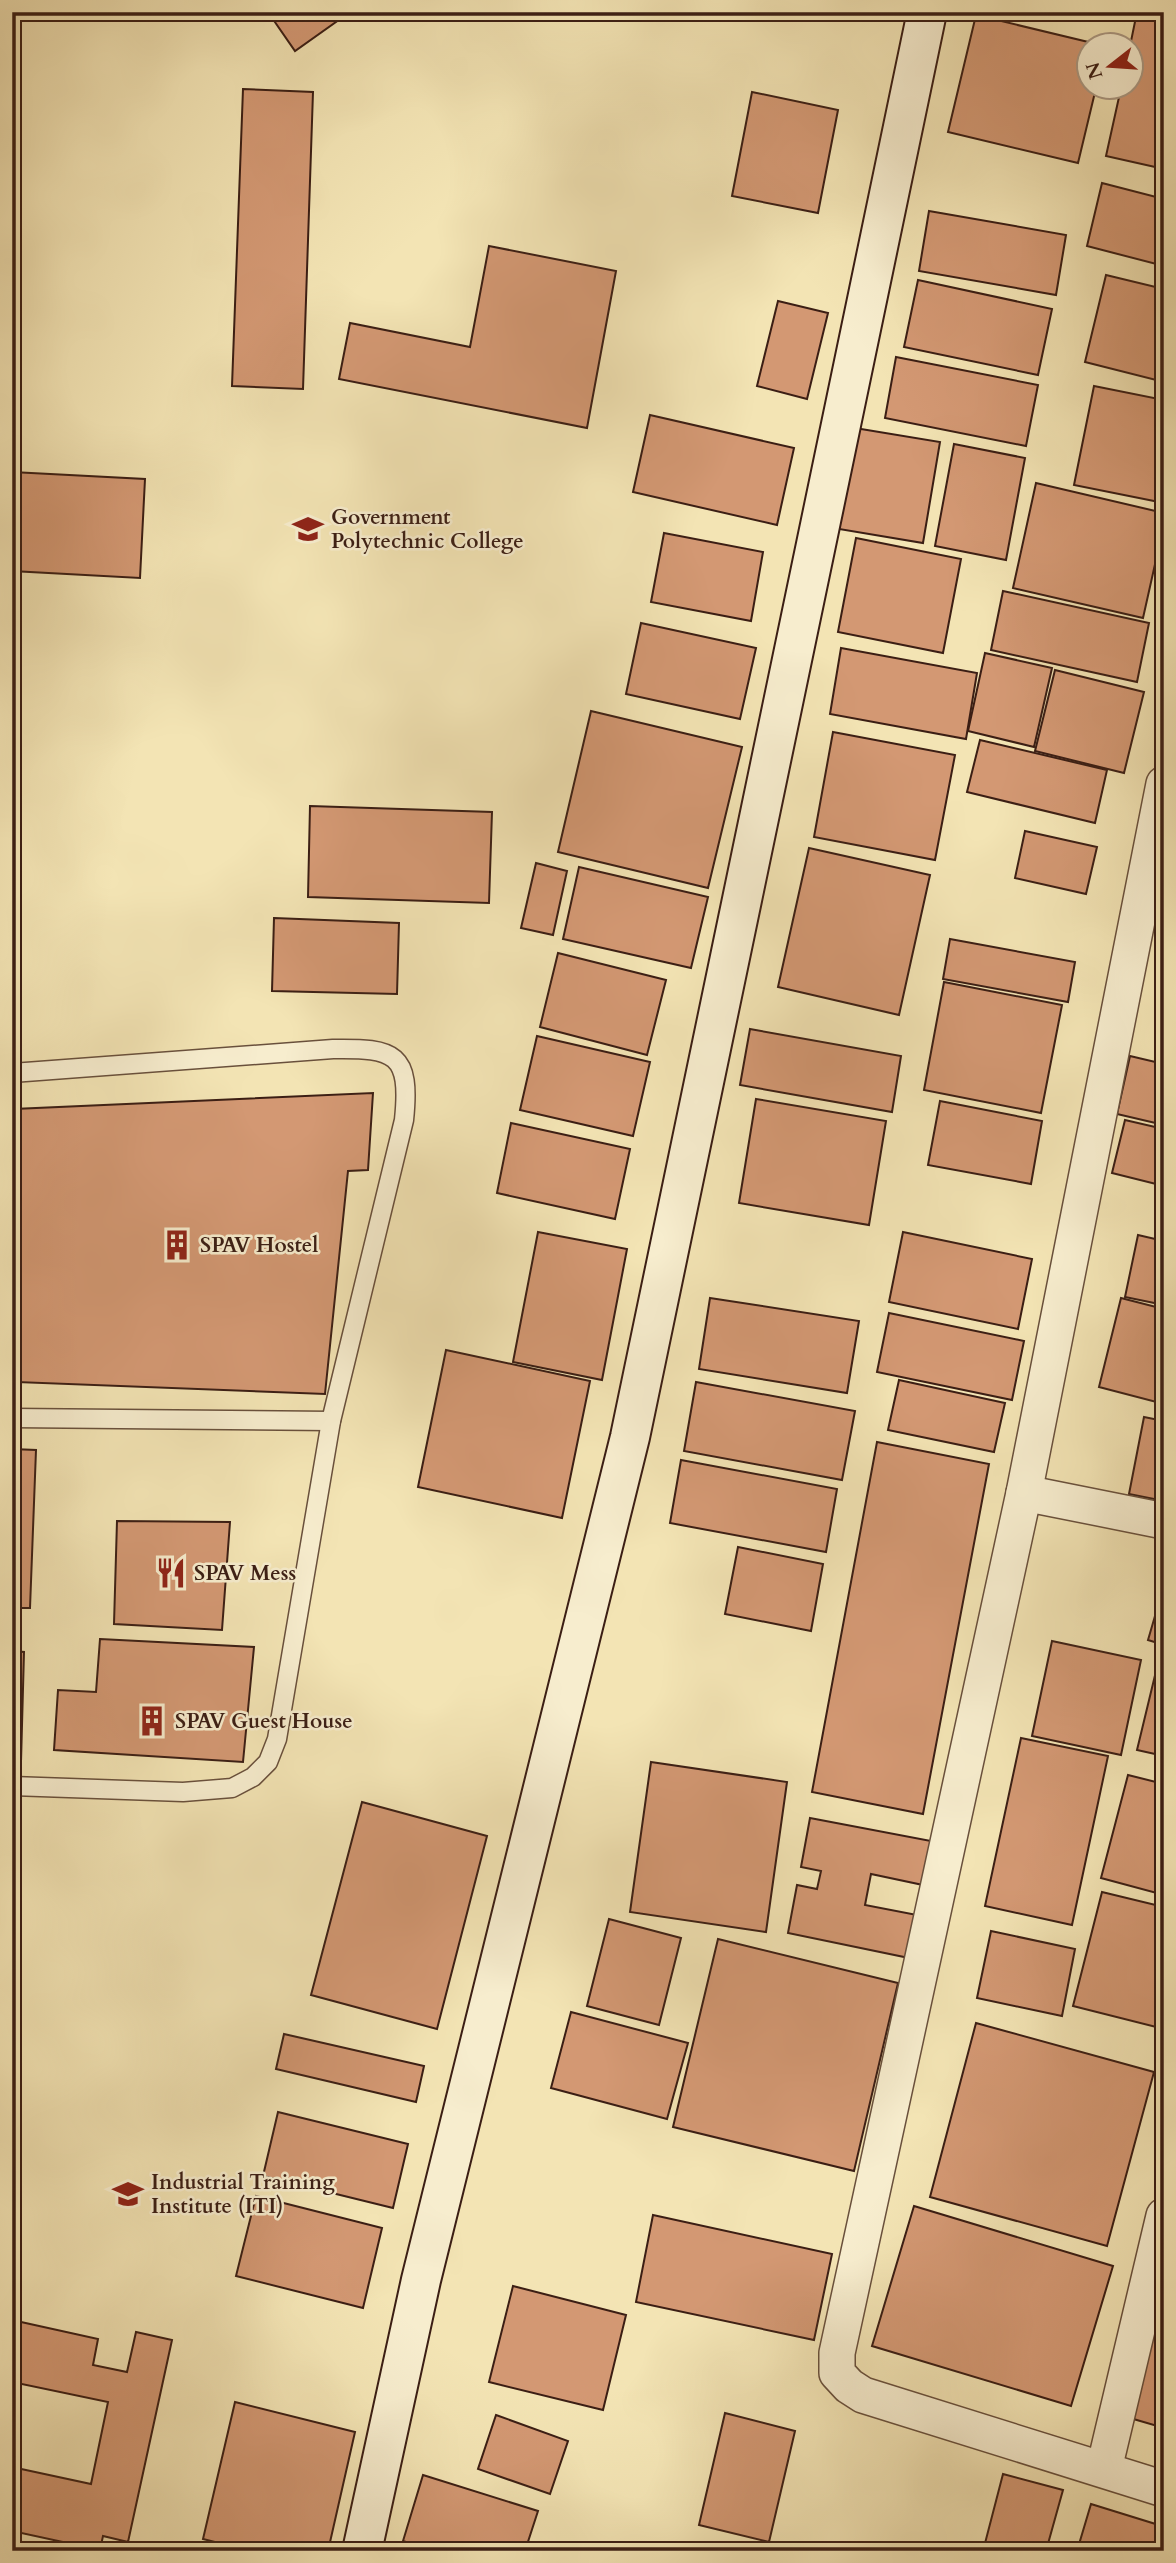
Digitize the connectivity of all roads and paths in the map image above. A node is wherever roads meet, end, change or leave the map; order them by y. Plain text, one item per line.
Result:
1 (927, 12) edge
2 (1164, 784) edge
3 (12, 1073) edge
4 (12, 1418) edge
5 (331, 1421) junction
6 (1024, 1493) junction
7 (1164, 1521) edge
8 (12, 1786) edge
9 (1164, 2216) edge
10 (1104, 2469) junction
11 (1164, 2489) edge
12 (362, 2551) edge

1 - 12 street
2 - 6 street
3 - 5 lane
4 - 5 lane
5 - 8 lane
6 - 7 street
6 - 10 street
9 - 10 street
10 - 11 street

